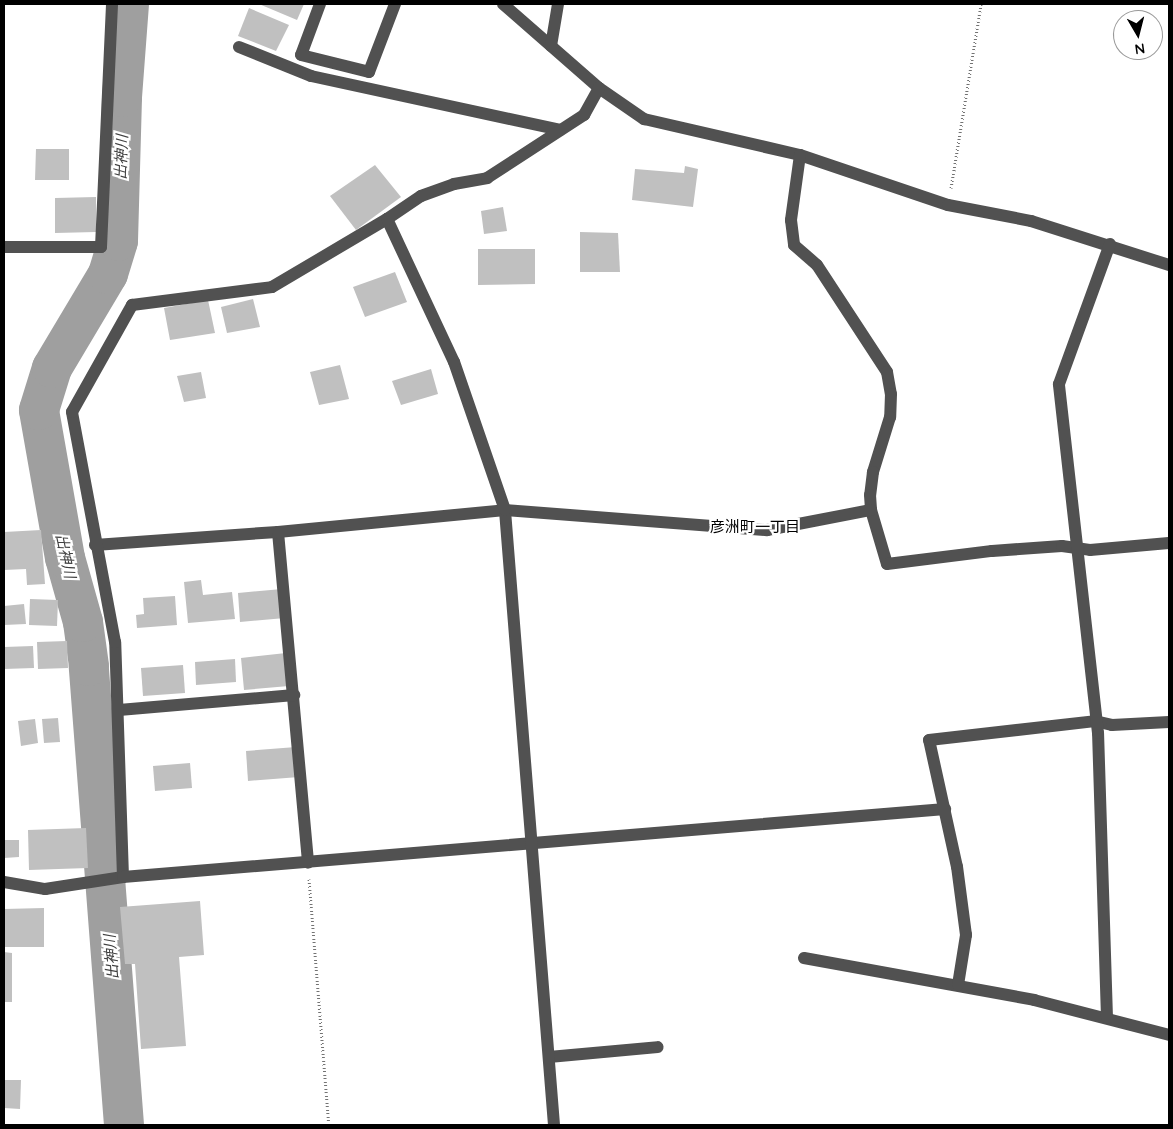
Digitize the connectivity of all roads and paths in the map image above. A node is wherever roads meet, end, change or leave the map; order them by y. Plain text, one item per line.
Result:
1 (112, 4) edge
2 (320, 4) edge
3 (395, 4) edge
4 (502, 4) edge
5 (558, 4) edge
6 (980, 4) edge
7 (551, 46) junction
8 (239, 47) dead end
9 (599, 88) junction
10 (560, 130) junction
11 (800, 155) junction
12 (948, 205) junction
13 (387, 219) junction
14 (1110, 244) junction
15 (4, 247) edge
16 (1169, 265) edge
17 (505, 510) junction
18 (871, 510) junction
19 (278, 532) junction
20 (1169, 543) edge
21 (95, 544) junction
22 (1078, 548) junction
23 (294, 695) junction
24 (118, 710) junction
25 (1095, 721) junction
26 (1169, 722) edge
27 (945, 809) junction
28 (532, 845) junction
29 (308, 863) junction
30 (123, 877) junction
31 (4, 882) edge
32 (804, 958) dead end
33 (958, 985) junction
34 (1107, 1018) junction
35 (1169, 1035) edge
36 (658, 1047) dead end
37 (549, 1057) junction
38 (329, 1125) edge
39 (554, 1125) edge

1 - 15 street
2 - 3 street
4 - 7 street
5 - 7 street
6 - 12 path
7 - 9 street
8 - 10 street
9 - 10 street
9 - 11 street
10 - 13 street
11 - 12 street
11 - 18 street
12 - 14 street
13 - 17 street
13 - 21 street
14 - 16 street
14 - 22 street
17 - 18 street
17 - 19 street
17 - 28 street
18 - 22 street
19 - 21 street
19 - 23 street
20 - 22 street
21 - 24 street
22 - 25 street
23 - 24 street
23 - 29 street
24 - 30 street
25 - 26 street
25 - 27 street
25 - 34 street
27 - 28 street
27 - 33 street
28 - 29 street
28 - 37 street
29 - 30 street
29 - 38 path
30 - 31 street
32 - 33 street
33 - 34 street
34 - 35 street
36 - 37 street
37 - 39 street

